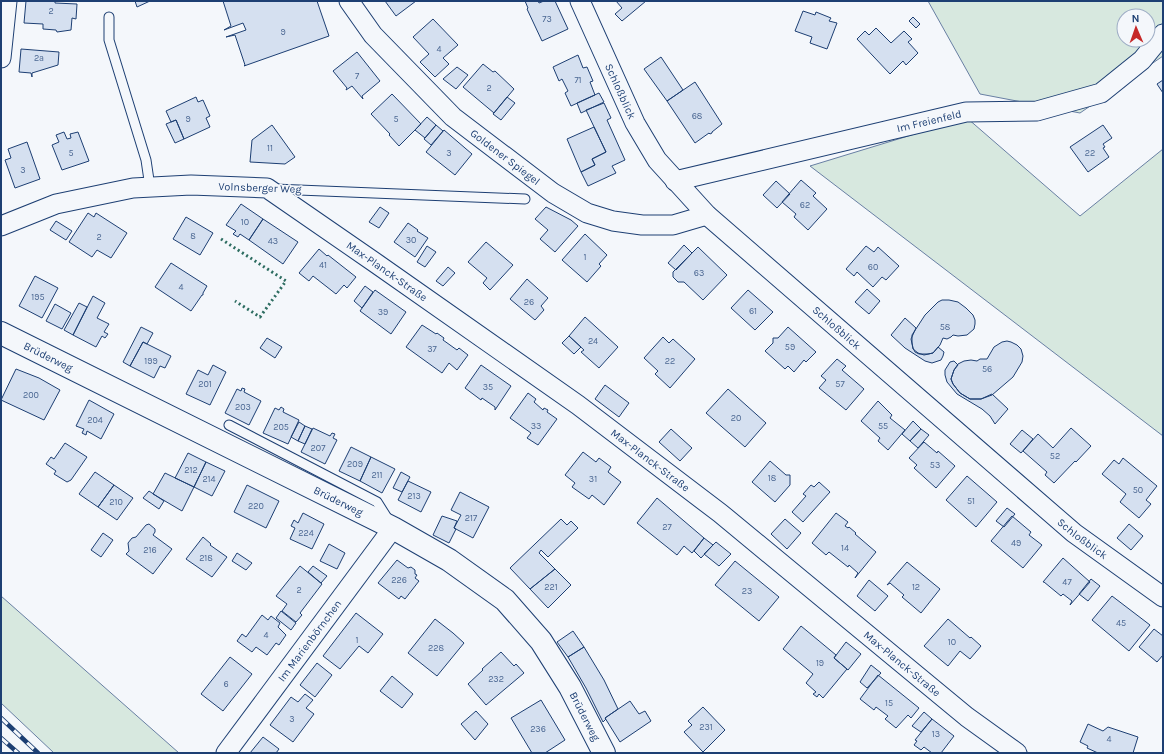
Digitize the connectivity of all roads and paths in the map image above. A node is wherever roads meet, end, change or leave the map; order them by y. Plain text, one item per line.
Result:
1 (7, 1) edge
2 (349, 1) edge
3 (580, 1) edge
4 (109, 17) dead end
5 (1163, 34) edge
6 (1, 58) edge
7 (675, 181) junction
8 (150, 187) junction
9 (267, 188) junction
10 (525, 199) dead end
11 (706, 215) junction
12 (1, 226) edge
13 (1, 333) edge
14 (229, 425) dead end
15 (393, 528) junction
16 (1163, 597) edge
17 (226, 753) edge
18 (604, 753) edge
19 (1017, 753) edge

1 - 6 street
2 - 11 street, Goldener Spiegel
3 - 7 street, Schloßblick
4 - 8 lane
5 - 7 street, Im Freienfeld
7 - 11 street, Schloßblick
8 - 9 street, Volnsberger Weg
8 - 12 street, Volnsberger Weg
9 - 10 lane, Volnsberger Weg
9 - 19 street, Max-Planck-Straße
11 - 16 street, Schloßblick
13 - 15 street, Brüderweg
14 - 15 lane
15 - 17 street, Im Marienbörnchen
15 - 18 street, Brüderweg

